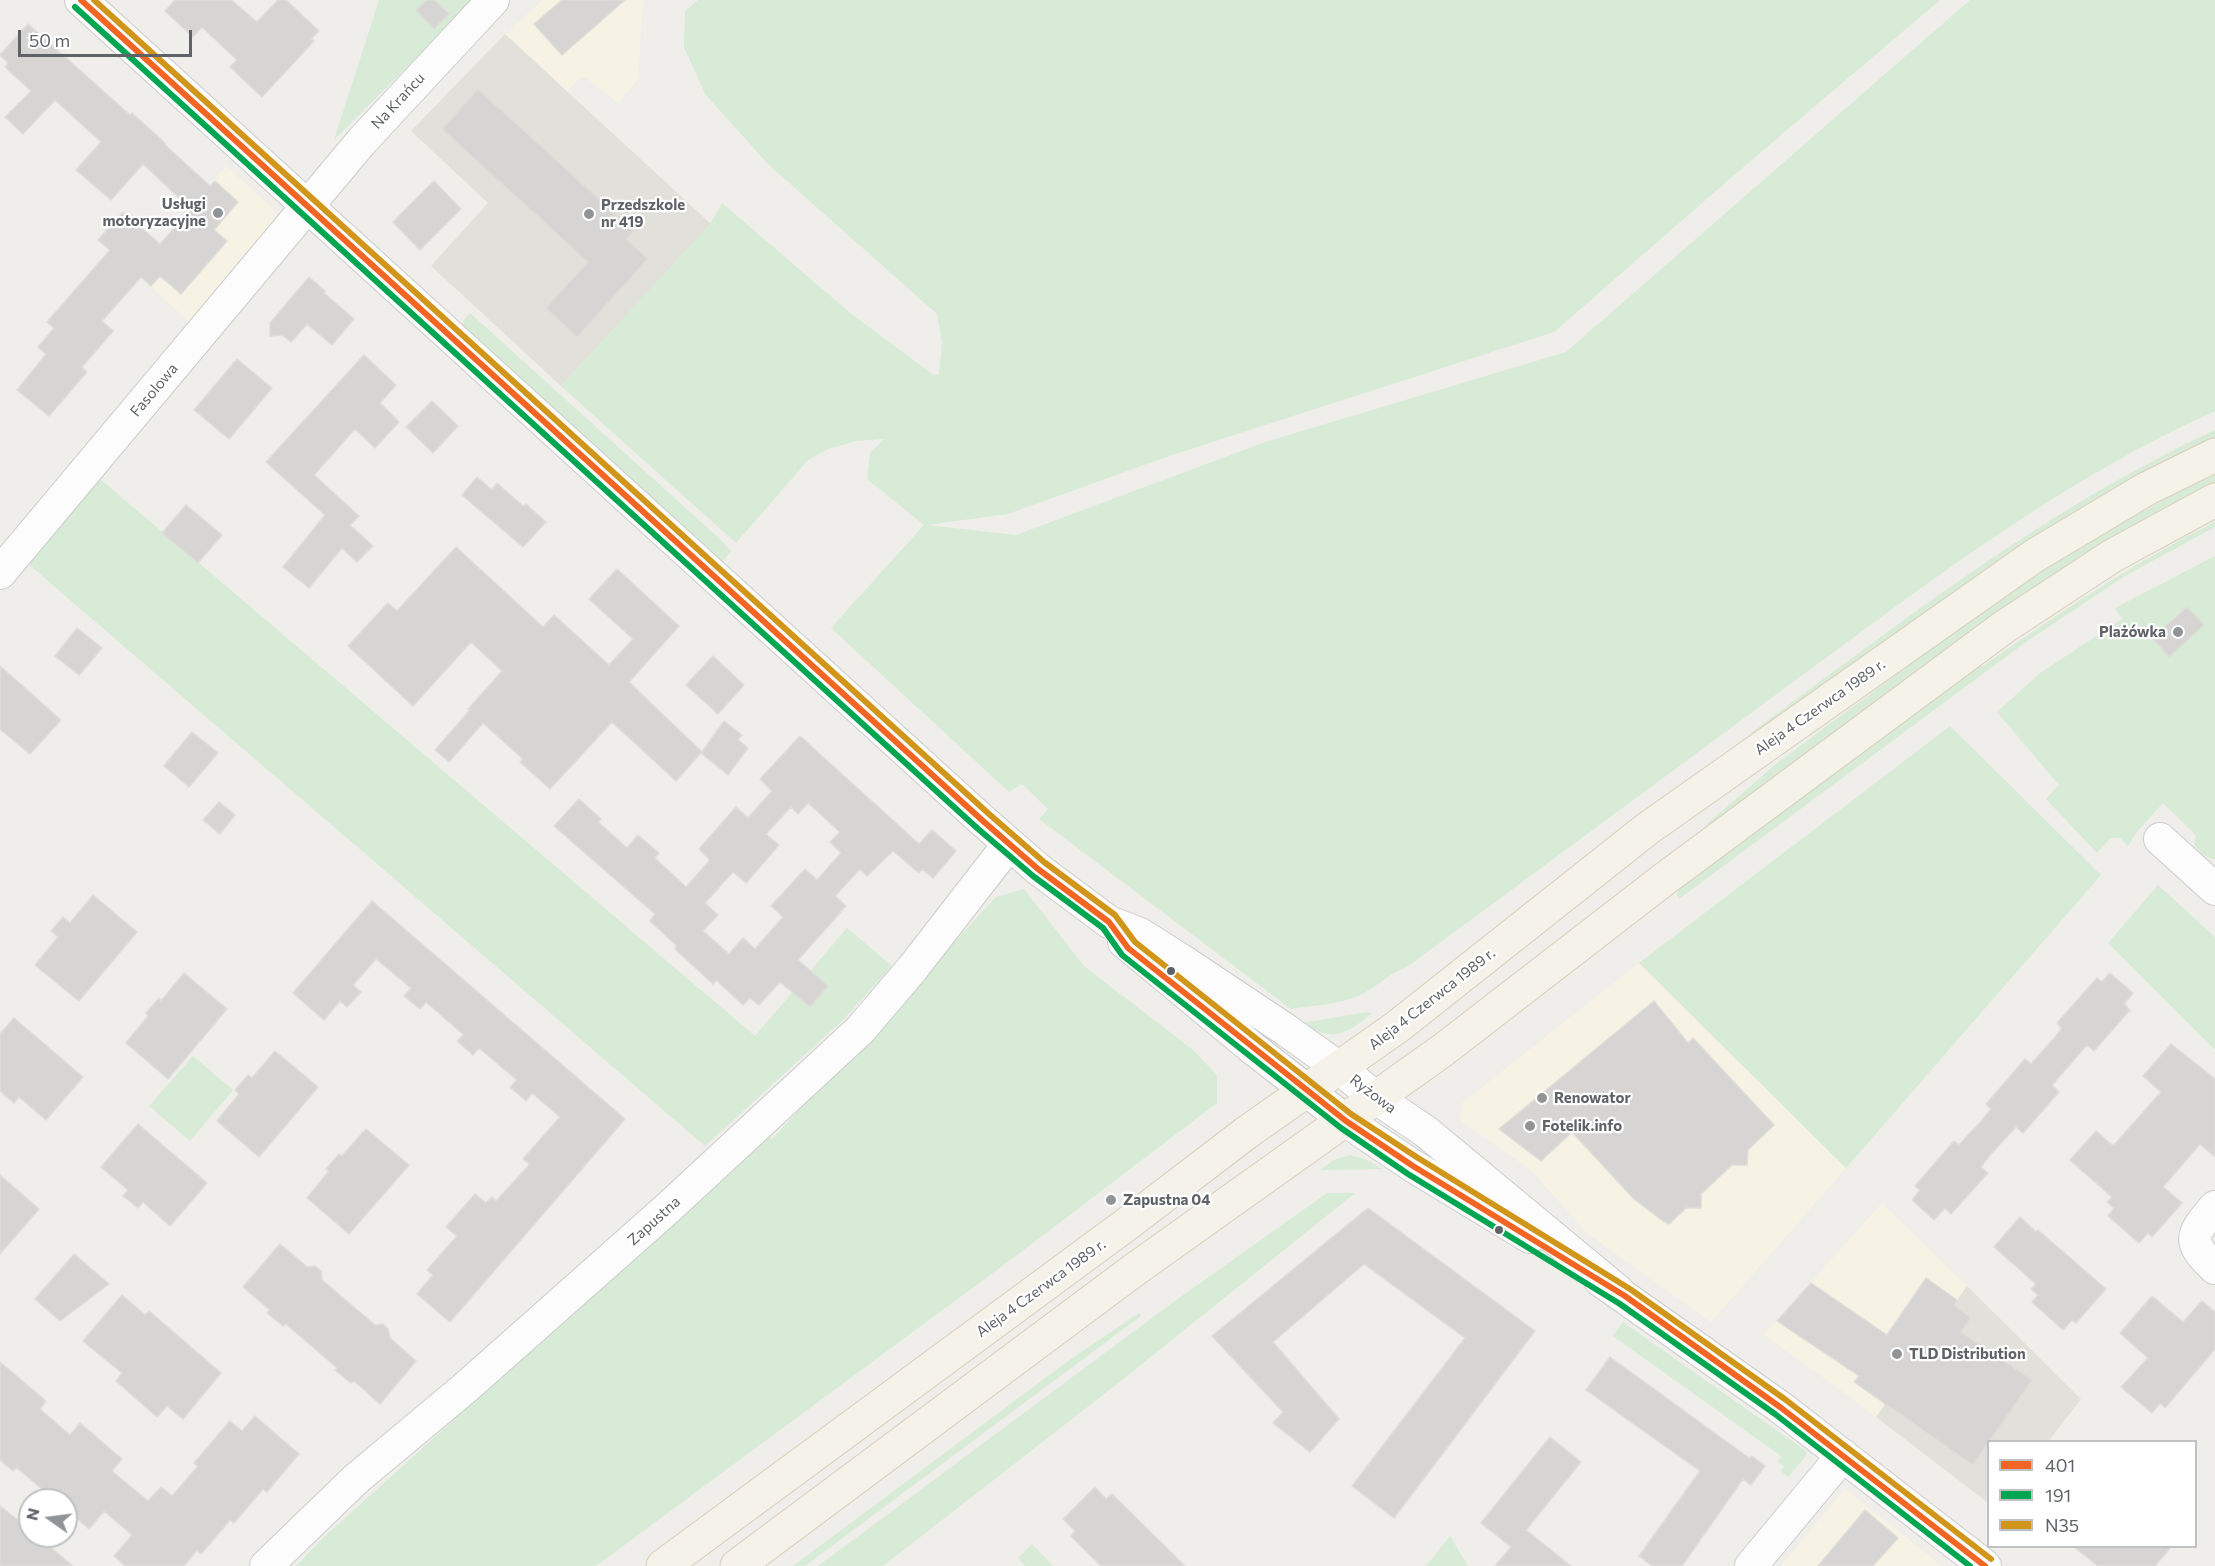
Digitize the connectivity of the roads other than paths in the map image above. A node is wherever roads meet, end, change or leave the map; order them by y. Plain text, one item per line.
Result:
1 (81, 0) edge
2 (493, 0) edge
3 (308, 206) junction
4 (2215, 455) edge
5 (2215, 500) edge
6 (0, 573) edge
7 (2160, 839) dead end
8 (1009, 844) junction
9 (2215, 889) edge
10 (1109, 922) junction
11 (1339, 1068) junction
12 (1308, 1090) junction
13 (1376, 1098) junction
14 (1346, 1120) junction
15 (2215, 1207) edge
16 (2215, 1268) edge
17 (1618, 1292) junction
18 (1843, 1455) junction
19 (266, 1566) edge
20 (663, 1566) edge
21 (737, 1566) edge
22 (1751, 1566) edge
23 (1985, 1566) edge

1 - 3 street, Ryżowa
2 - 3 street, Na Krańcu
3 - 6 street, Fasolowa
3 - 8 street, Ryżowa
4 - 11 main road, Aleja 4 Czerwca 1989 r.
5 - 13 main road
7 - 9 street
8 - 10 street, Ryżowa
8 - 19 street, Zapustna
10 - 11 street, Ryżowa
10 - 12 street, Ryżowa
11 - 12 main road, Aleja 4 Czerwca 1989 r.
11 - 13 street, Ryżowa
12 - 14 street, Ryżowa
12 - 20 main road, Aleja 4 Czerwca 1989 r.
13 - 14 main road
13 - 17 street, Ryżowa
14 - 17 street, Ryżowa
14 - 21 main road
15 - 16 street
17 - 18 street, Ryżowa
18 - 22 street
18 - 23 street, Ryżowa

